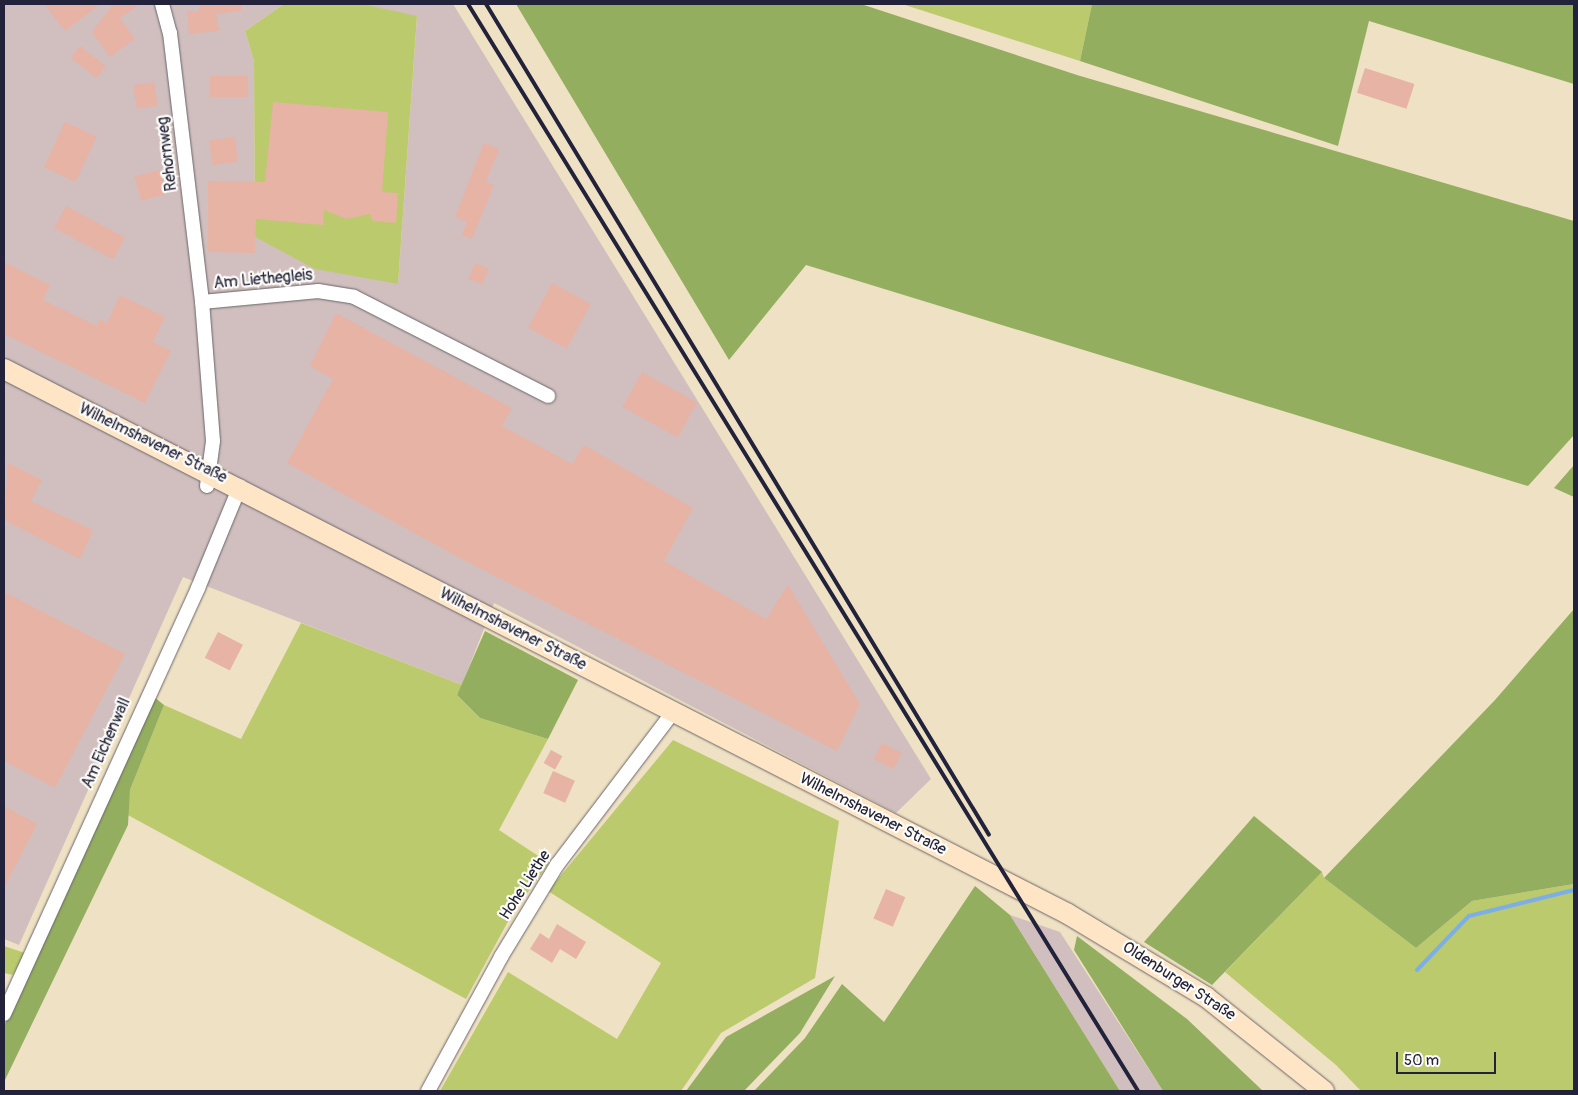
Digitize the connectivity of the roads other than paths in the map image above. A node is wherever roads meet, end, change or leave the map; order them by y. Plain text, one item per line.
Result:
1 (162, 4) edge
2 (202, 302) junction
3 (4, 369) edge
4 (548, 396) dead end
5 (208, 478) junction
6 (240, 486) junction
7 (674, 711) junction
8 (1022, 890) joint
9 (4, 1014) edge
10 (428, 1091) edge
11 (1324, 1091) edge

1 - 2 street, Rehornweg
2 - 4 street, Am Liethegleis
2 - 5 street, Am Liethegleis
3 - 5 street, Wilhelmshavener Straße
5 - 6 street, Wilhelmshavener Straße
6 - 7 street, Wilhelmshavener Straße
6 - 9 street, Am Eichenwall
7 - 8 street, Wilhelmshavener Straße
7 - 10 street, Hohe Liethe
8 - 11 street, Oldenburger Straße

